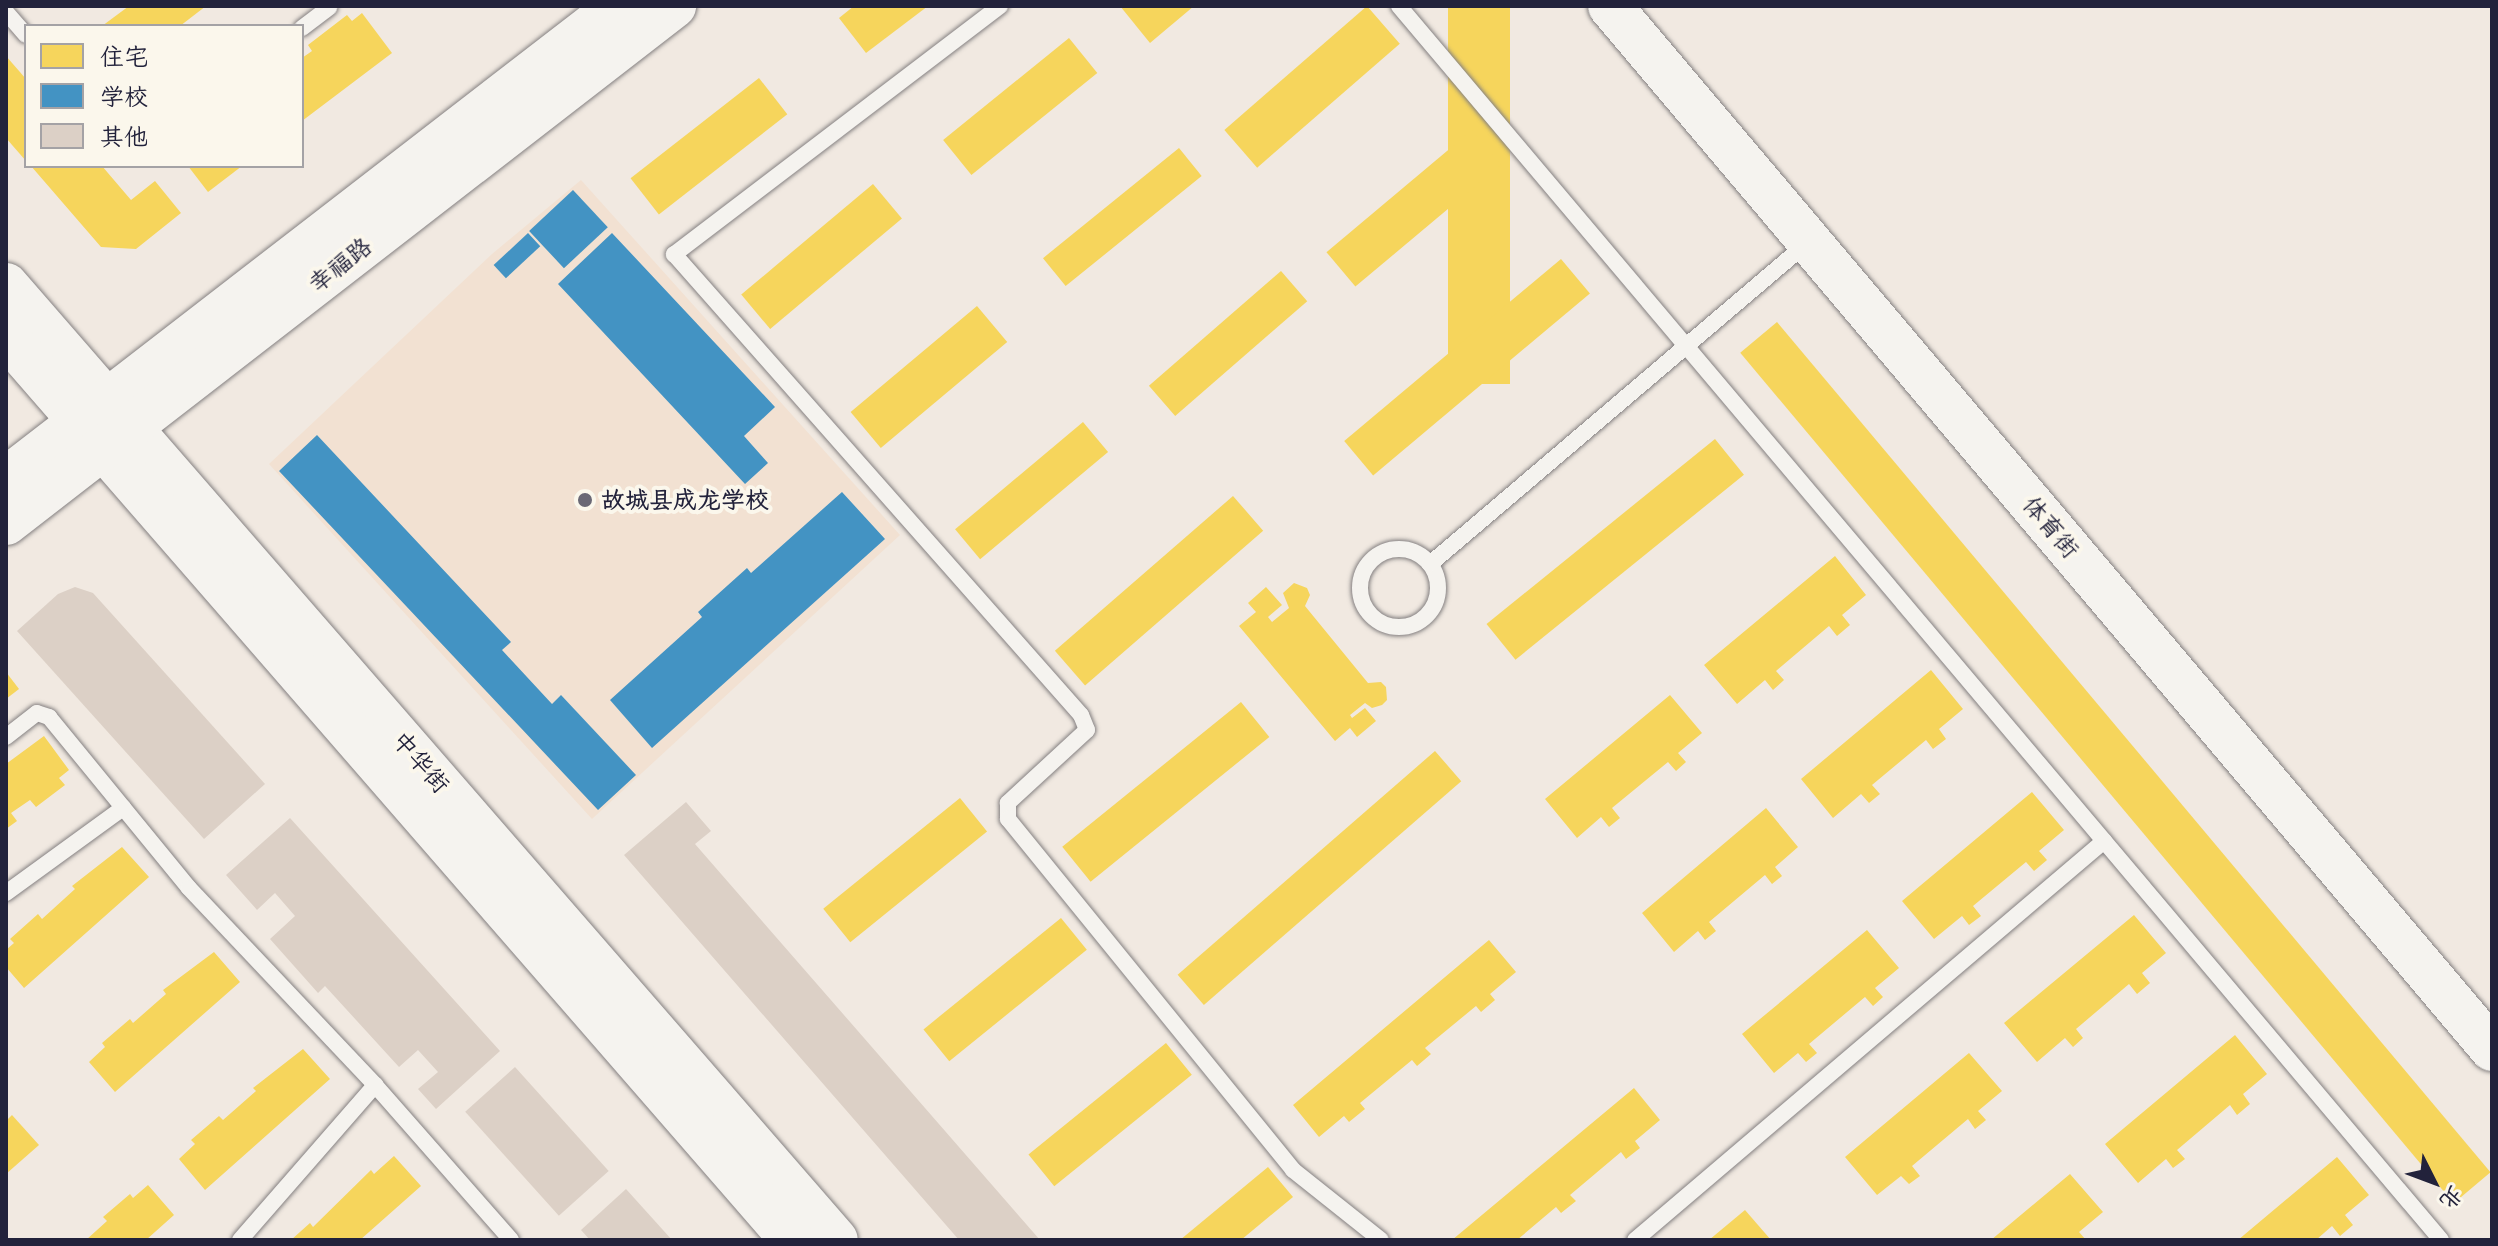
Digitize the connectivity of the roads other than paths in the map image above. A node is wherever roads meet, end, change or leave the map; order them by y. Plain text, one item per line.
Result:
1 (618, 6) edge
2 (674, 6) edge
3 (1000, 6) edge
4 (1399, 6) edge
5 (1610, 6) edge
6 (329, 8) edge
7 (6, 12) edge
8 (304, 27) edge
9 (24, 33) edge
10 (1809, 241) junction
11 (6, 285) edge
12 (6, 336) edge
13 (1686, 346) junction
14 (105, 425) junction
15 (6, 479) edge
16 (6, 523) edge
17 (1430, 564) junction
18 (6, 737) edge
19 (123, 808) junction
20 (2104, 841) junction
21 (6, 893) edge
22 (2492, 1049) edge
23 (375, 1085) junction
24 (1371, 1237) edge
25 (240, 1240) edge
26 (511, 1240) edge
27 (792, 1240) edge
28 (836, 1240) edge
29 (1635, 1240) edge
30 (2441, 1240) edge

1 - 14 street, 幸福路
2 - 14 street, 幸福路
3 - 24 lane
4 - 13 lane
5 - 10 street, 体育街
6 - 8 lane
7 - 9 lane
10 - 13 lane
10 - 22 street, 体育街
11 - 14 street, 中华街
12 - 14 street, 中华街
13 - 17 lane
13 - 20 lane
14 - 15 street, 幸福路
14 - 16 street, 幸福路
14 - 27 street, 中华街
14 - 28 street, 中华街
17 - 17 lane
18 - 19 lane
19 - 21 lane
19 - 23 lane
20 - 29 lane
20 - 30 lane
23 - 25 lane
23 - 26 lane

